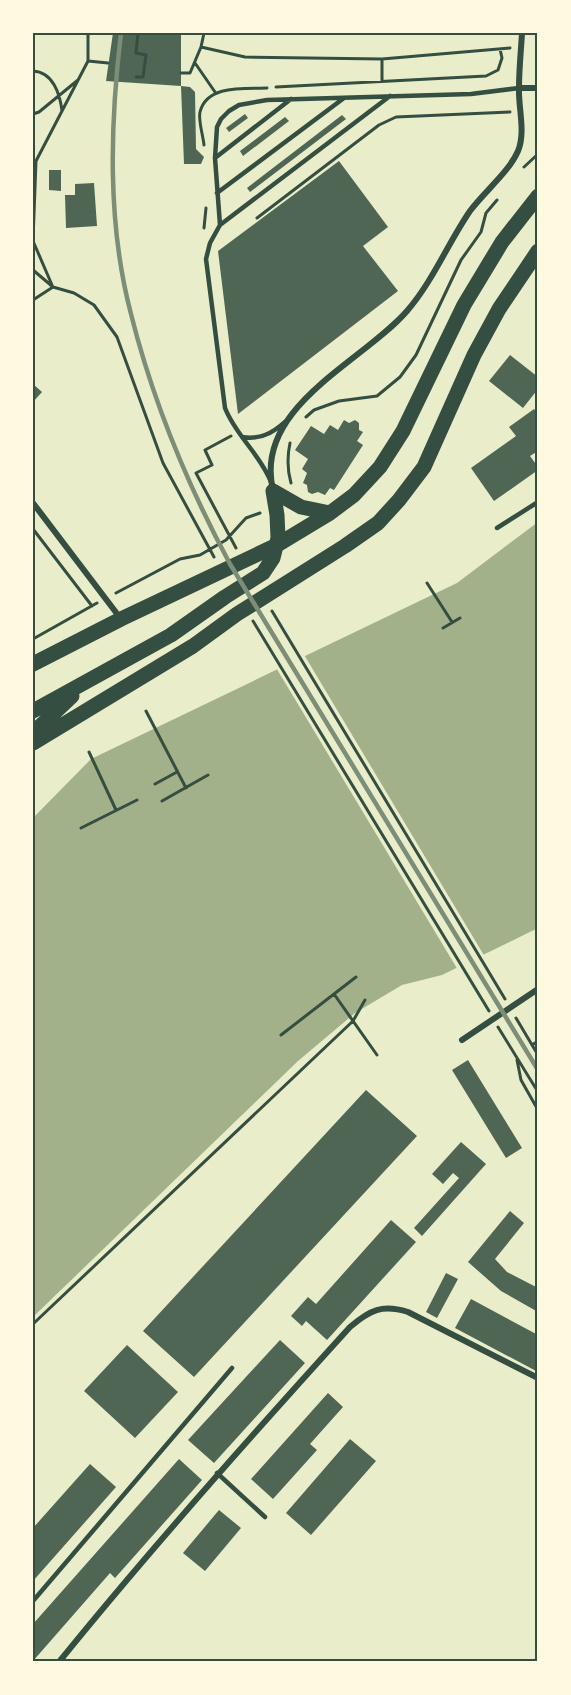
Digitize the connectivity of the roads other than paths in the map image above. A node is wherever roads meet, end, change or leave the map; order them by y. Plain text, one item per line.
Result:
1 (522, 33) edge
2 (519, 88) junction
3 (538, 88) edge
4 (390, 96) junction
5 (344, 98) junction
6 (291, 99) junction
7 (215, 158) junction
8 (217, 193) junction
9 (538, 196) edge
10 (220, 225) junction
11 (538, 251) edge
12 (289, 419) junction
13 (242, 437) junction
14 (276, 494) junction
15 (538, 502) edge
16 (33, 503) edge
17 (330, 513) junction
18 (497, 528) dead end
19 (277, 545) junction
20 (243, 614) junction
21 (121, 619) junction
22 (171, 635) junction
23 (33, 664) edge
24 (85, 684) junction
25 (33, 711) edge
26 (33, 733) edge
27 (33, 743) edge
28 (538, 989) edge
29 (462, 1040) dead end
30 (232, 1368) dead end
31 (538, 1378) edge
32 (218, 1473) junction
33 (265, 1517) dead end
34 (33, 1601) edge
35 (59, 1662) edge

1 - 2 street
2 - 3 street
2 - 4 lane
2 - 12 street
4 - 5 lane
4 - 10 lane
5 - 6 lane
5 - 8 lane
6 - 7 lane
6 - 7 lane
7 - 8 lane
8 - 10 lane
9 - 17 main road
10 - 13 lane
11 - 20 main road
12 - 13 lane
12 - 14 street
13 - 14 lane
14 - 17 main road
14 - 19 main road
15 - 18 lane
16 - 21 street
17 - 19 main road
19 - 21 main road
19 - 22 main road
20 - 22 main road
20 - 27 main road
21 - 23 main road
22 - 24 main road
24 - 25 main road
24 - 26 main road
28 - 29 street
30 - 34 lane
31 - 32 street
32 - 33 lane
32 - 35 street

